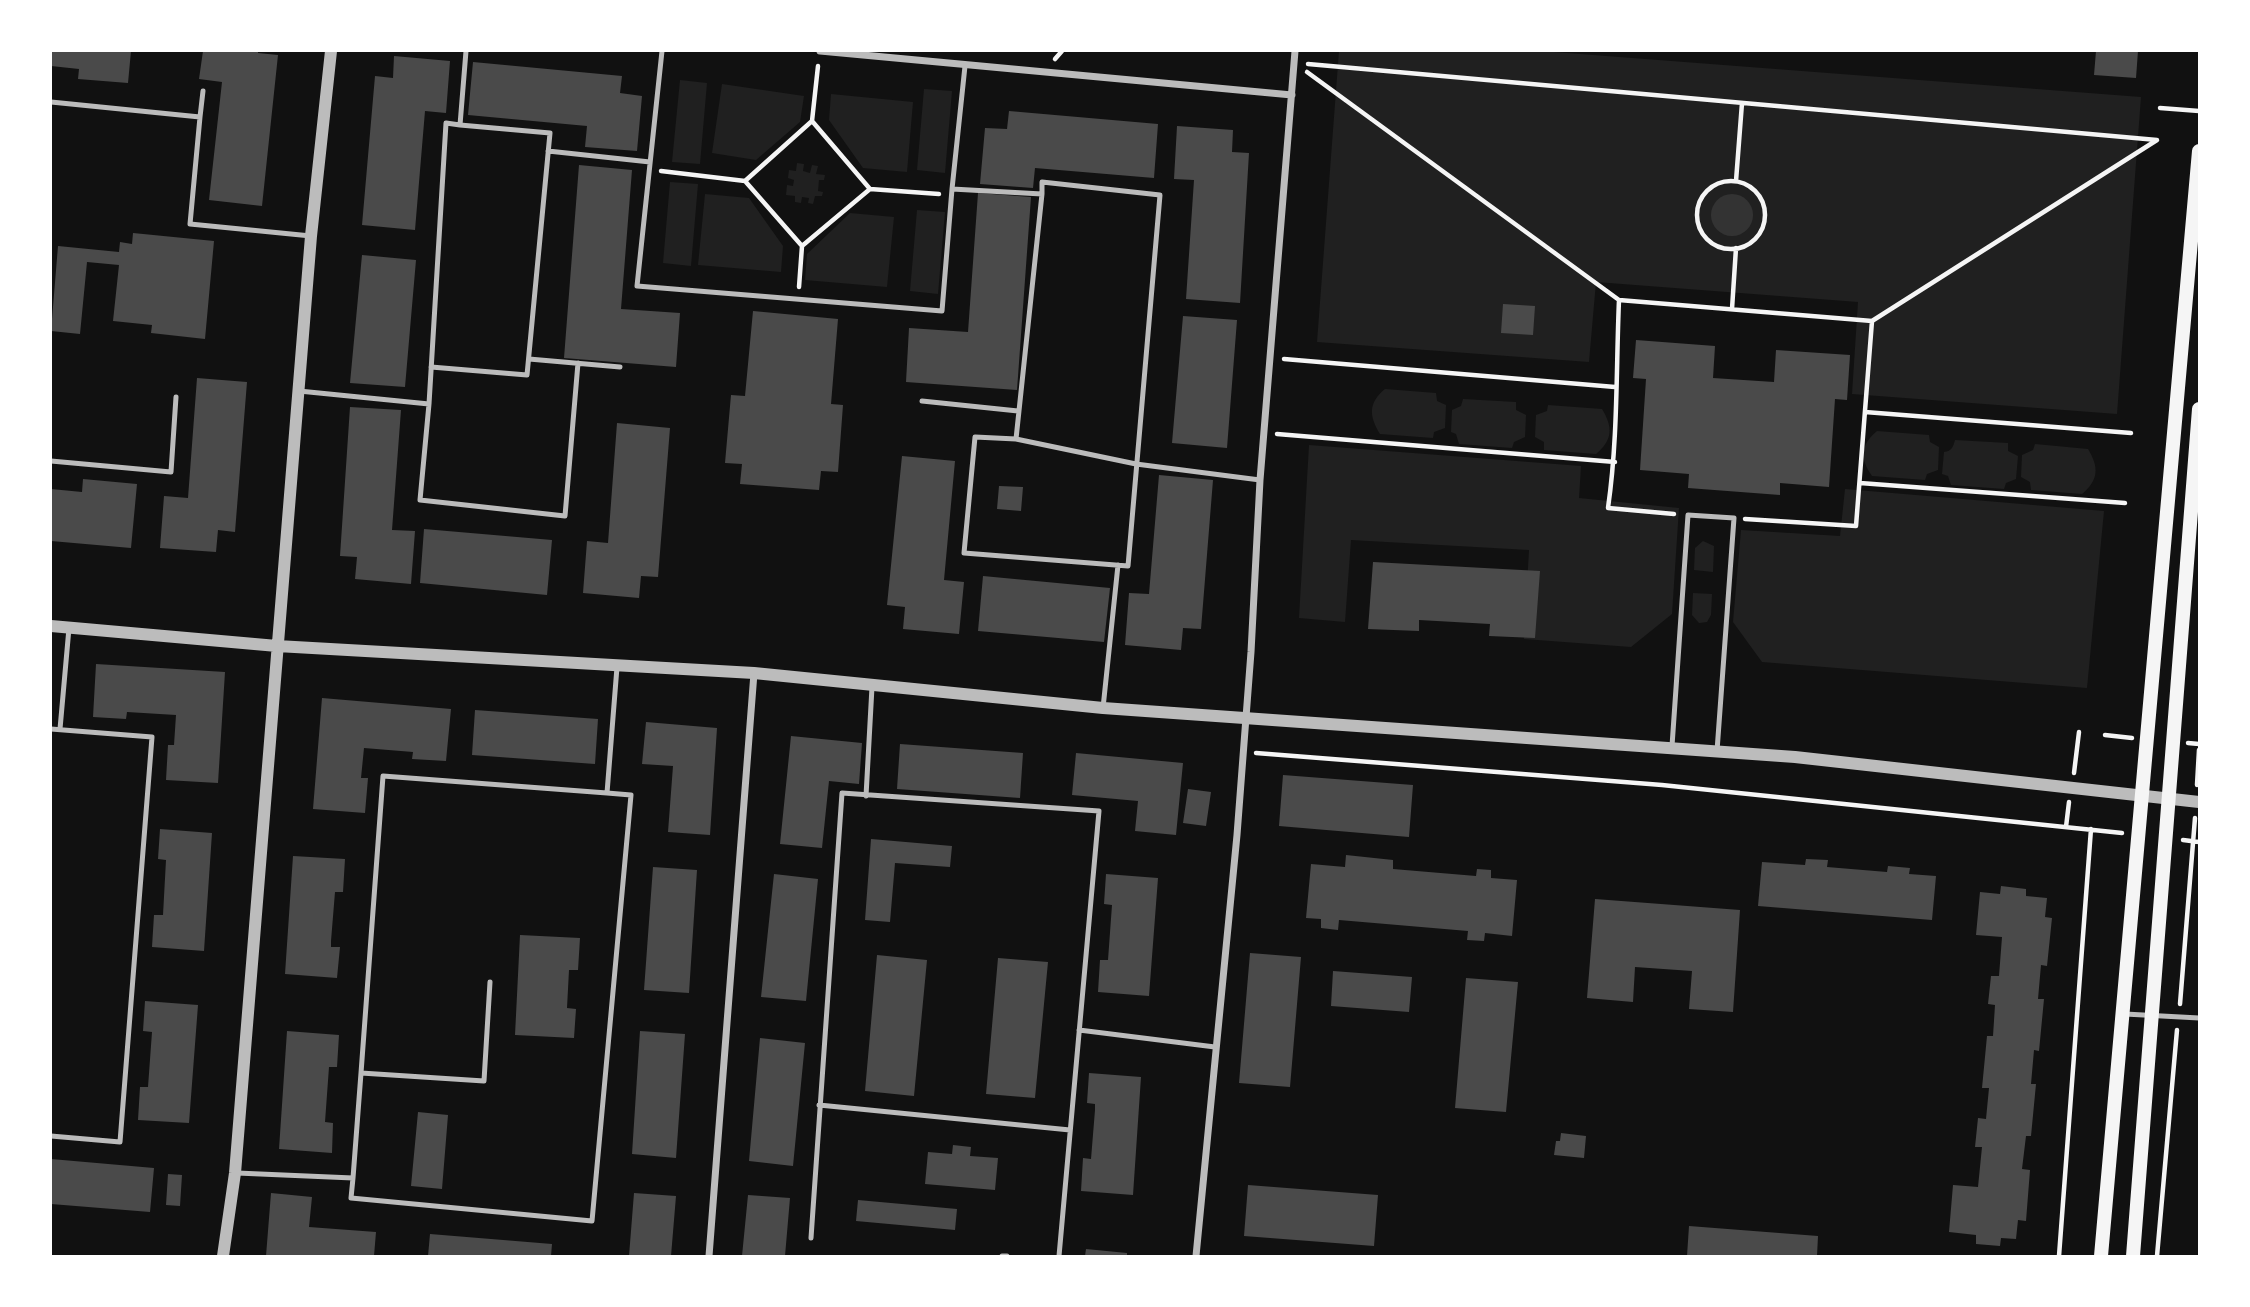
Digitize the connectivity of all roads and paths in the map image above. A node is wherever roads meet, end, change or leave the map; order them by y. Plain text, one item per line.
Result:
1 (331, 51) edge
2 (466, 51) edge
3 (662, 51) edge
4 (820, 51) edge
5 (1296, 51) edge
6 (1294, 63) junction
7 (965, 66) junction
8 (203, 91) dead end
9 (1292, 95) junction
10 (51, 102) edge
11 (1742, 103) junction
12 (2160, 108) dead end
13 (2199, 111) edge
14 (200, 117) junction
15 (811, 121) junction
16 (460, 125) junction
17 (548, 151) junction
18 (2199, 151) edge
19 (650, 166) junction
20 (2198, 173) edge
21 (745, 181) junction
22 (1736, 181) junction
23 (870, 189) junction
24 (952, 192) junction
25 (1042, 194) junction
26 (311, 236) junction
27 (802, 246) junction
28 (1736, 248) junction
29 (798, 299) junction
30 (1619, 300) junction
31 (1732, 309) junction
32 (1872, 321) junction
33 (1270, 358) junction
34 (528, 359) junction
35 (578, 363) junction
36 (432, 367) junction
37 (620, 367) dead end
38 (1615, 387) junction
39 (299, 391) junction
40 (176, 397) dead end
41 (922, 401) dead end
42 (429, 404) junction
43 (2199, 410) edge
44 (1018, 411) junction
45 (1865, 412) junction
46 (1264, 433) junction
47 (2131, 433) dead end
48 (1016, 439) junction
49 (51, 461) edge
50 (1615, 462) junction
51 (1136, 464) junction
52 (1260, 480) junction
53 (1860, 483) junction
54 (2125, 503) dead end
55 (1688, 515) junction
56 (1734, 518) junction
57 (1118, 565) junction
58 (51, 626) edge
59 (69, 628) junction
60 (276, 646) junction
61 (617, 667) junction
62 (754, 673) junction
63 (873, 686) junction
64 (1103, 708) junction
65 (1246, 719) junction
66 (51, 729) edge
67 (60, 729) junction
68 (1672, 748) junction
69 (1717, 751) junction
70 (1243, 752) junction
71 (607, 793) junction
72 (866, 796) junction
73 (2141, 797) junction
74 (2169, 800) junction
75 (2199, 802) edge
76 (2091, 830) junction
77 (2138, 834) junction
78 (2166, 838) junction
79 (2196, 841) edge
80 (490, 982) dead end
81 (2122, 1014) junction
82 (2152, 1016) junction
83 (2178, 1017) junction
84 (2199, 1018) edge
85 (1079, 1030) junction
86 (1215, 1047) junction
87 (361, 1073) junction
88 (819, 1105) junction
89 (1070, 1130) junction
90 (51, 1136) edge
91 (235, 1173) junction
92 (353, 1178) junction
93 (811, 1238) dead end
94 (223, 1256) edge
95 (709, 1256) edge
96 (1059, 1256) edge
97 (1196, 1256) edge
98 (2059, 1256) edge
99 (2101, 1256) edge
100 (2133, 1256) edge
101 (2157, 1256) edge

1 - 26 street
2 - 16 lane
3 - 19 lane
4 - 7 street
4 - 15 path
5 - 6 street
6 - 9 street
6 - 11 path
6 - 30 path
7 - 9 street
7 - 24 lane
8 - 14 lane
9 - 33 street
10 - 14 lane
11 - 22 path
11 - 32 path
12 - 13 path
14 - 26 lane
15 - 21 path
15 - 23 path
16 - 17 lane
16 - 36 lane
17 - 19 lane
17 - 34 lane
18 - 20 main road
19 - 21 path
19 - 29 lane
20 - 73 main road
21 - 27 path
22 - 28 path
22 - 28 path
23 - 24 path
23 - 27 path
24 - 25 lane
24 - 29 lane
25 - 44 lane
25 - 51 lane
26 - 39 street
27 - 29 path
28 - 31 path
30 - 31 path
30 - 38 path
31 - 32 path
32 - 45 path
33 - 38 path
33 - 46 street
34 - 35 lane
34 - 36 lane
35 - 37 lane
35 - 42 lane
36 - 42 lane
38 - 50 path
39 - 42 lane
39 - 60 street
40 - 49 lane
41 - 44 lane
43 - 74 main road
44 - 48 lane
45 - 47 path
45 - 53 path
46 - 50 path
46 - 52 street
48 - 51 lane
48 - 57 lane
50 - 55 path
51 - 52 lane
51 - 57 lane
52 - 65 street
53 - 54 path
53 - 56 path
55 - 56 lane
55 - 68 lane
56 - 69 lane
57 - 64 lane
58 - 59 street
59 - 60 street
59 - 67 lane
60 - 61 street
60 - 91 street
61 - 62 street
61 - 71 lane
62 - 63 street
62 - 95 street
63 - 64 street
63 - 72 lane
64 - 65 street
65 - 68 street
65 - 70 street
66 - 67 lane
67 - 90 lane
68 - 69 street
69 - 73 street
70 - 76 path
70 - 86 street
71 - 87 lane
71 - 92 lane
72 - 85 lane
72 - 88 lane
73 - 74 street
73 - 77 main road
74 - 75 street
74 - 78 main road
76 - 77 path
76 - 98 path
77 - 81 main road
78 - 79 path
78 - 82 main road
79 - 83 path
80 - 87 lane
81 - 82 lane
81 - 99 main road
82 - 83 lane
82 - 100 main road
83 - 84 lane
83 - 101 path
85 - 86 lane
85 - 89 lane
86 - 97 street
87 - 92 lane
88 - 89 lane
88 - 93 lane
89 - 96 lane
91 - 92 lane
91 - 94 street

